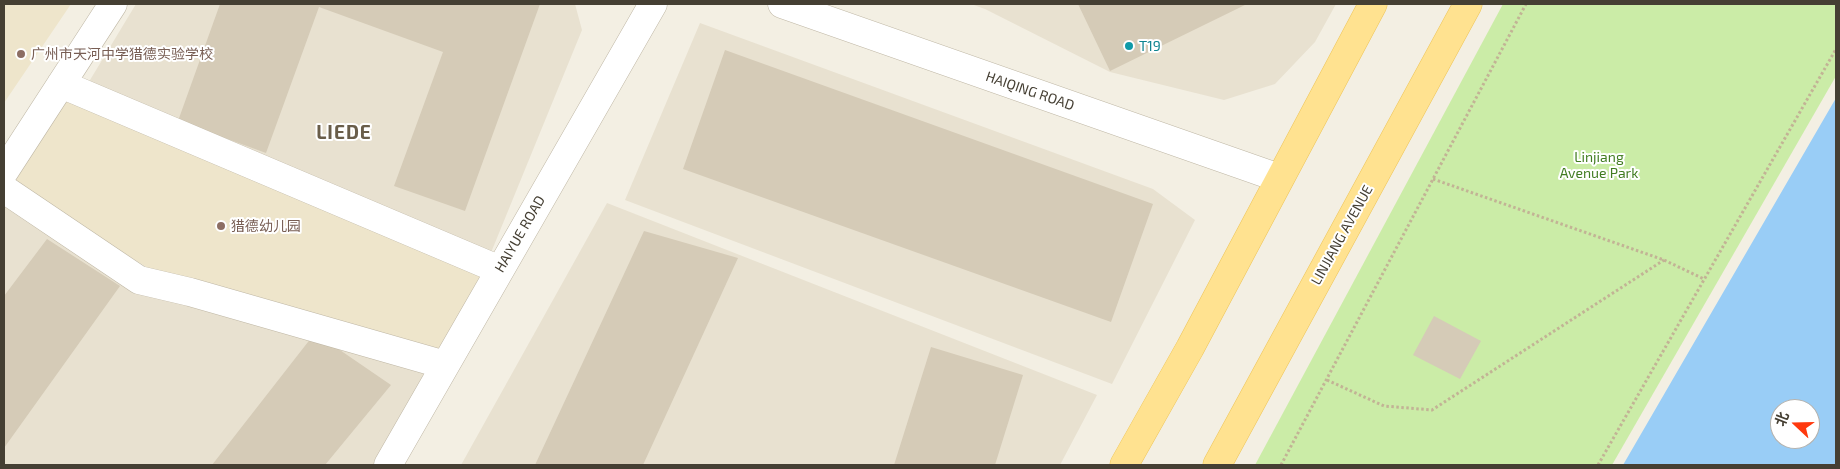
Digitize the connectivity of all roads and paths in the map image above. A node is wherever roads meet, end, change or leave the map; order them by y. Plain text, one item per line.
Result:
1 (113, 4) edge
2 (653, 4) edge
3 (782, 4) edge
4 (1372, 4) edge
5 (1468, 4) edge
6 (1526, 4) edge
7 (1836, 49) edge
8 (61, 84) junction
9 (4, 172) edge
10 (1279, 178) junction
11 (1433, 180) junction
12 (4, 189) edge
13 (1664, 260) junction
14 (500, 270) junction
15 (1705, 279) junction
16 (445, 365) junction
17 (1327, 380) junction
18 (388, 465) edge
19 (1124, 465) edge
20 (1217, 465) edge
21 (1281, 465) edge
22 (1598, 465) edge

1 - 8 street
2 - 14 street, HAIYUE ROAD
3 - 10 street, HAIQING ROAD
4 - 10 main road
5 - 20 main road, LINJIANG AVENUE
6 - 11 path
7 - 15 path
8 - 9 street
8 - 14 street
10 - 19 main road
11 - 13 path
11 - 17 path
12 - 16 street
13 - 15 path
13 - 17 path
14 - 16 street, HAIYUE ROAD
15 - 22 path
16 - 18 street, HAIYUE ROAD
17 - 21 path

